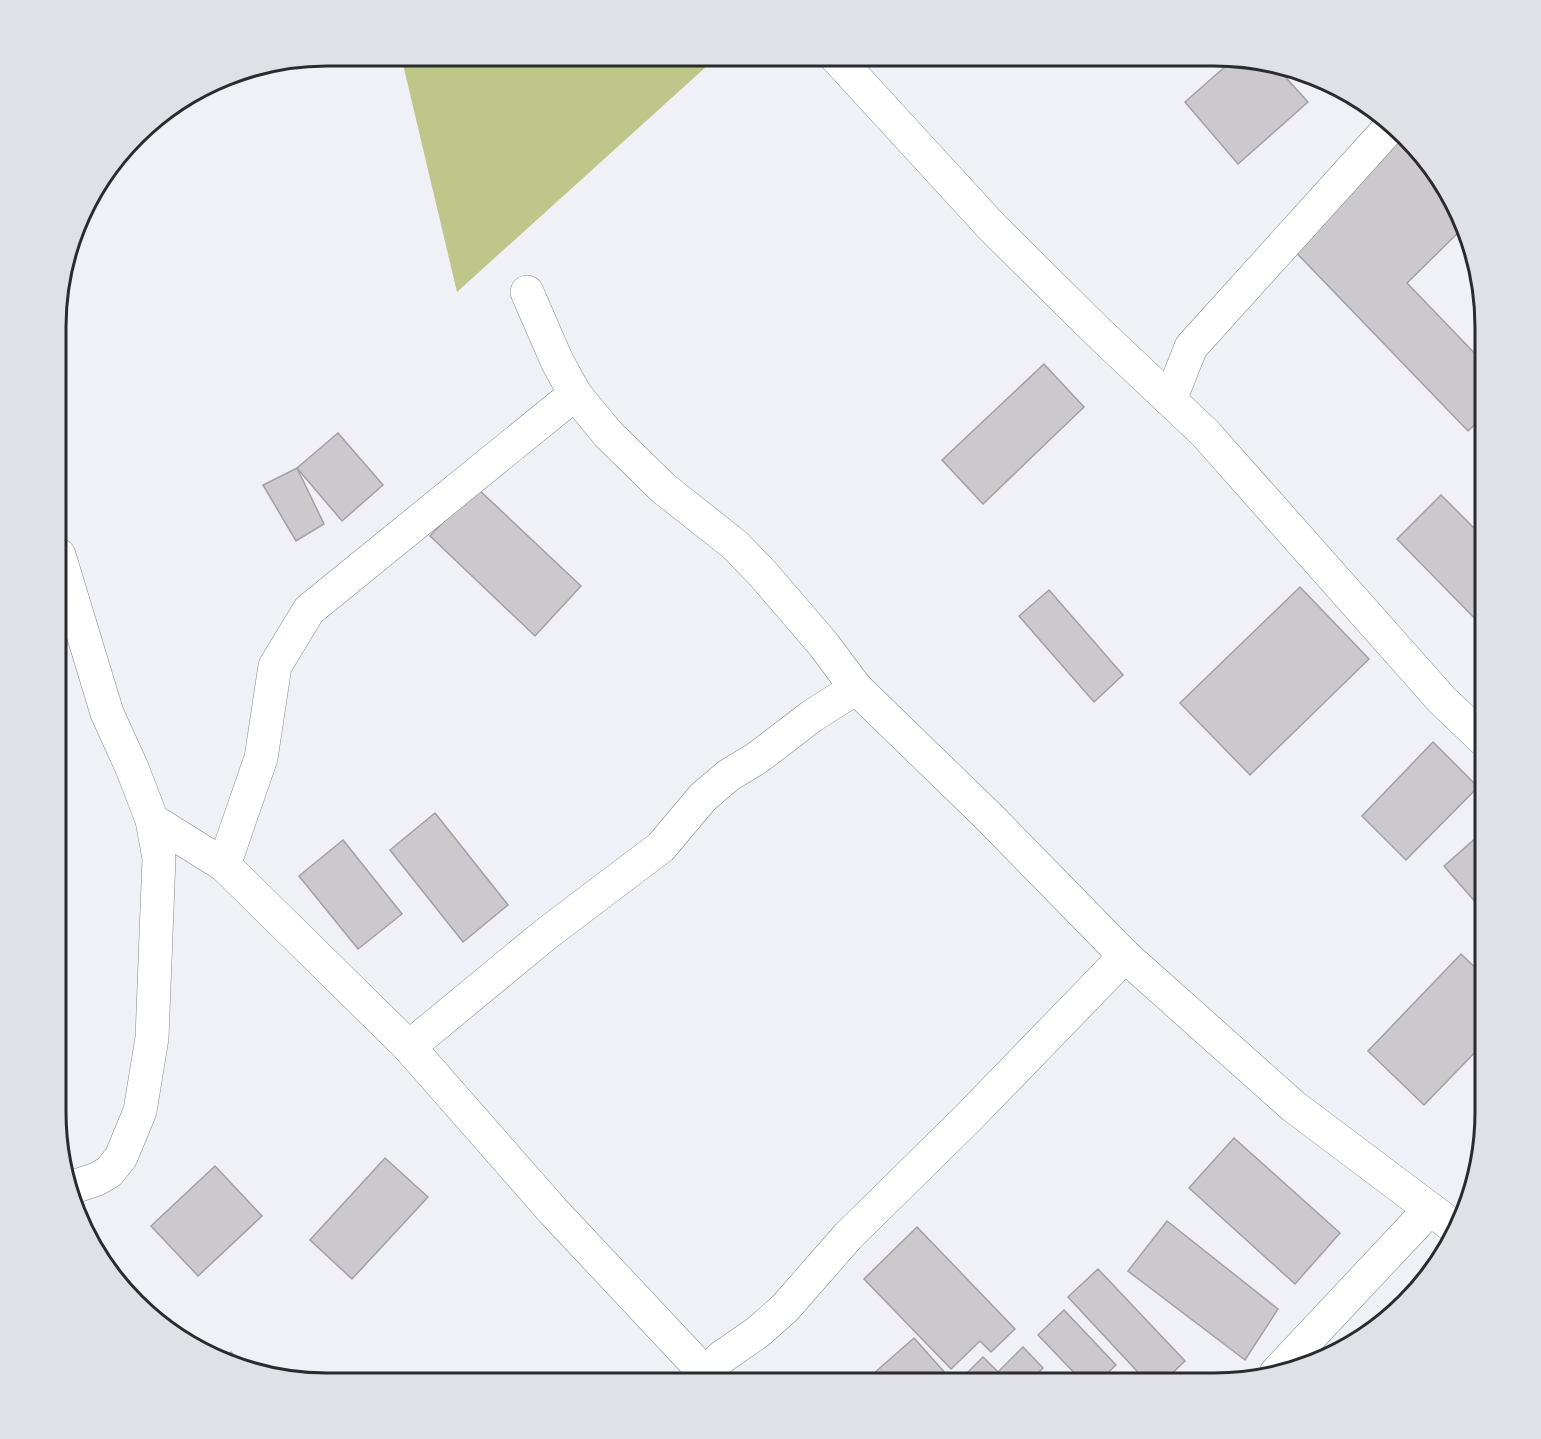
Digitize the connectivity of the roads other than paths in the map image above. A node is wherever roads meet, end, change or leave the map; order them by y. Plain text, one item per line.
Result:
1 (844, 66) edge
2 (1386, 131) edge
3 (527, 292) dead end
4 (575, 394) junction
5 (1170, 400) junction
6 (66, 578) edge
7 (856, 688) junction
8 (1475, 731) edge
9 (152, 820) junction
10 (224, 865) junction
11 (1125, 957) junction
12 (409, 1047) junction
13 (77, 1186) edge
14 (1430, 1209) junction
15 (1450, 1224) edge
16 (1286, 1363) edge
17 (697, 1373) edge
18 (707, 1373) edge

1 - 5 street
2 - 5 street
3 - 4 street
4 - 7 street
4 - 10 street
5 - 8 street
6 - 9 street
7 - 11 street
7 - 12 street
9 - 10 street
9 - 13 street
10 - 12 street
11 - 14 street
11 - 18 street
12 - 17 street
14 - 15 street
14 - 16 street

